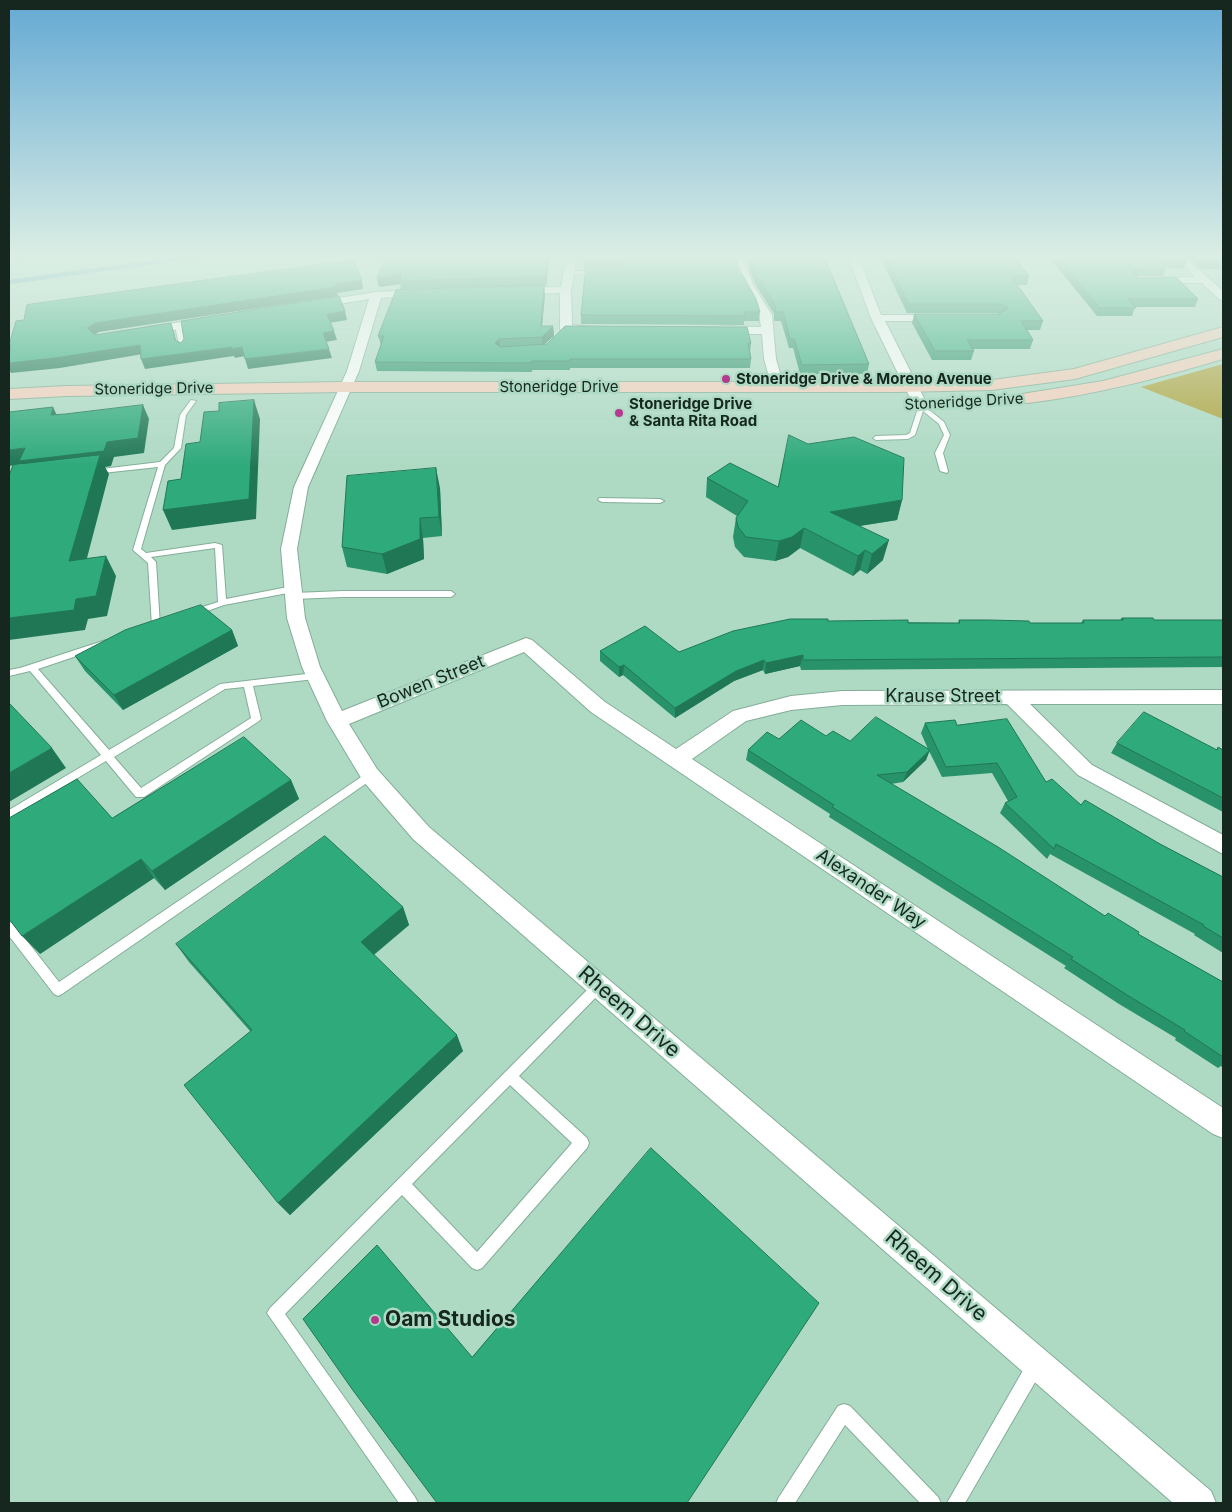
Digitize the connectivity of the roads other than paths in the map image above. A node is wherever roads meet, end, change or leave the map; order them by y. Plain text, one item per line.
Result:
1 (178, 326) edge
2 (174, 327) edge
3 (366, 327) edge
4 (563, 327) edge
5 (766, 327) edge
6 (882, 327) edge
7 (604, 330) edge
8 (709, 330) edge
9 (766, 331) junction
10 (1223, 332) edge
11 (134, 333) edge
12 (183, 349) edge
13 (1223, 354) edge
14 (778, 387) junction
15 (912, 387) junction
16 (9, 394) edge
17 (342, 394) junction
18 (1014, 400) dead end
19 (193, 401) junction
20 (683, 404) dead end
21 (949, 404) dead end
22 (902, 406) dead end
23 (921, 406) junction
24 (9, 409) edge
25 (876, 438) dead end
26 (162, 464) junction
27 (944, 471) dead end
28 (85, 473) edge
29 (602, 500) dead end
30 (660, 501) dead end
31 (145, 556) junction
32 (293, 593) junction
33 (451, 594) dead end
34 (222, 603) junction
35 (181, 617) edge
36 (146, 629) edge
37 (118, 638) edge
38 (526, 644) joint
39 (32, 667) junction
40 (9, 673) edge
41 (315, 676) junction
42 (248, 683) junction
43 (1011, 697) junction
44 (1223, 697) edge
45 (336, 721) junction
46 (107, 755) junction
47 (677, 759) junction
48 (370, 775) junction
49 (9, 815) edge
50 (1223, 845) edge
51 (9, 927) edge
52 (598, 986) junction
53 (510, 1076) junction
54 (1223, 1124) edge
55 (403, 1185) junction
56 (1037, 1363) junction
57 (409, 1503) edge
58 (785, 1503) edge
59 (932, 1503) edge
60 (956, 1503) edge
61 (1199, 1503) edge

1 - 12 lane
2 - 11 street
3 - 17 street, Rheem Drive
4 - 7 street
5 - 9 street
6 - 15 street
8 - 9 street
9 - 14 street
10 - 15 main road, Stoneridge Drive
13 - 18 main road, Stoneridge Drive
14 - 15 main road, Stoneridge Drive
14 - 17 main road, Stoneridge Drive
15 - 23 street
16 - 17 main road, Stoneridge Drive
17 - 19 main road, Stoneridge Drive
17 - 20 main road, Stoneridge Drive
17 - 32 street, Rheem Drive
19 - 24 main road, Stoneridge Drive
19 - 26 lane
21 - 23 main road, Stoneridge Drive
22 - 23 main road, Stoneridge Drive
23 - 25 lane
23 - 27 lane
26 - 28 lane
26 - 31 lane
29 - 30 lane
31 - 34 lane
31 - 36 lane
32 - 33 lane
32 - 34 lane
32 - 41 street, Rheem Drive
34 - 35 lane
37 - 39 lane
38 - 45 street, Bowen Street
38 - 47 street, Alexander Way
39 - 40 lane
39 - 46 lane
41 - 42 lane
41 - 45 street, Rheem Drive
42 - 46 lane
42 - 46 lane
43 - 44 street, Krause Street
43 - 47 street, Krause Street
43 - 50 street
45 - 48 street, Rheem Drive
46 - 49 lane
47 - 54 street, Alexander Way
48 - 51 lane
48 - 52 street, Rheem Drive
52 - 53 lane
52 - 56 street, Rheem Drive
53 - 55 lane
53 - 55 lane
55 - 57 lane
56 - 60 lane
56 - 61 street, Rheem Drive
58 - 59 lane

